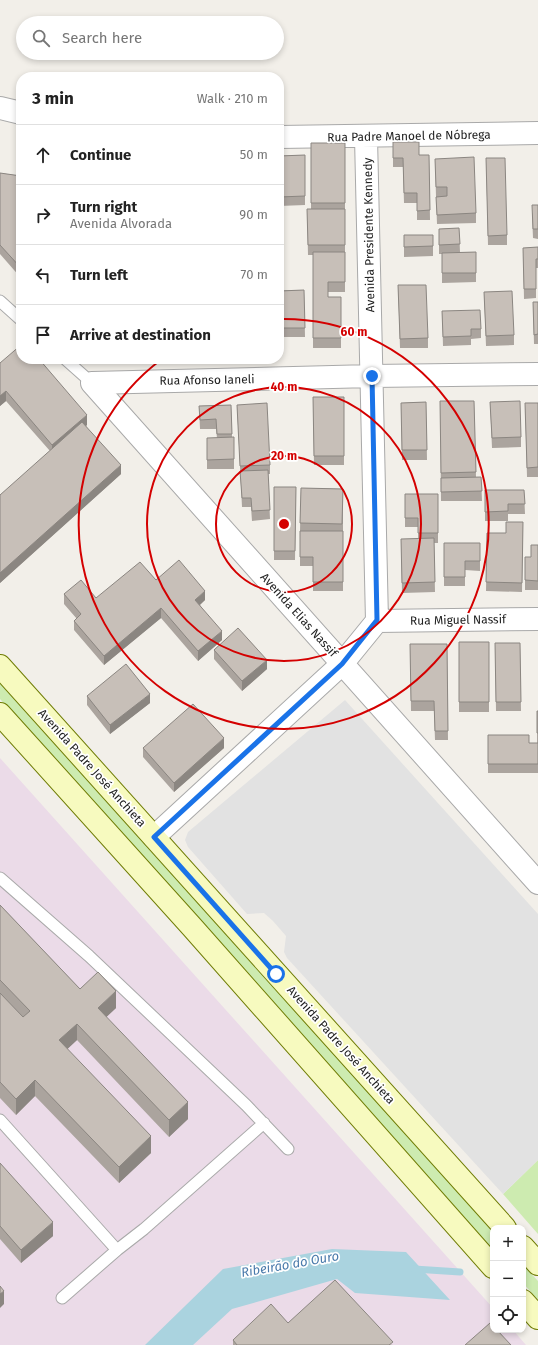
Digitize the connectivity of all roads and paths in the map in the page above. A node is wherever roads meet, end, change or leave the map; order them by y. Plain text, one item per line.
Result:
1 (0, 108) edge
2 (16, 111) edge
3 (538, 133) edge
4 (284, 137) edge
5 (366, 137) junction
6 (0, 301) edge
7 (16, 315) edge
8 (71, 364) edge
9 (538, 374) edge
10 (372, 376) junction
11 (92, 383) junction
12 (538, 619) edge
13 (377, 620) junction
14 (342, 664) junction
15 (0, 666) edge
16 (0, 714) edge
17 (154, 837) junction
18 (531, 867) edge
19 (0, 878) edge
20 (538, 883) edge
21 (0, 1120) edge
22 (264, 1123) junction
23 (288, 1149) dead end
24 (503, 1225) edge
25 (117, 1250) junction
26 (526, 1251) edge
27 (490, 1264) edge
28 (538, 1264) edge
29 (62, 1298) dead end
30 (526, 1304) edge
31 (538, 1318) edge

1 - 2 street
3 - 5 street, Rua Padre Manoel de Nóbrega
4 - 5 street, Rua Padre Manoel de Nóbrega
5 - 10 street, Avenida Presidente Kennedy
6 - 7 lane
8 - 11 lane
9 - 10 street, Rua Afonso Ianeli
10 - 11 street, Rua Afonso Ianeli
10 - 13 street, Avenida Presidente Kennedy
11 - 14 street, Avenida Elias Nassif
12 - 13 street, Rua Miguel Nassif
13 - 14 street
14 - 17 street
14 - 18 street, Avenida Elias Nassif
15 - 17 main road, Avenida Padre José Anchieta
16 - 27 main road
17 - 24 main road, Avenida Padre José Anchieta
18 - 20 street, Avenida Elias Nassif
19 - 22 lane
21 - 25 lane
22 - 23 lane
22 - 25 lane
25 - 29 lane
26 - 28 main road
30 - 31 main road

